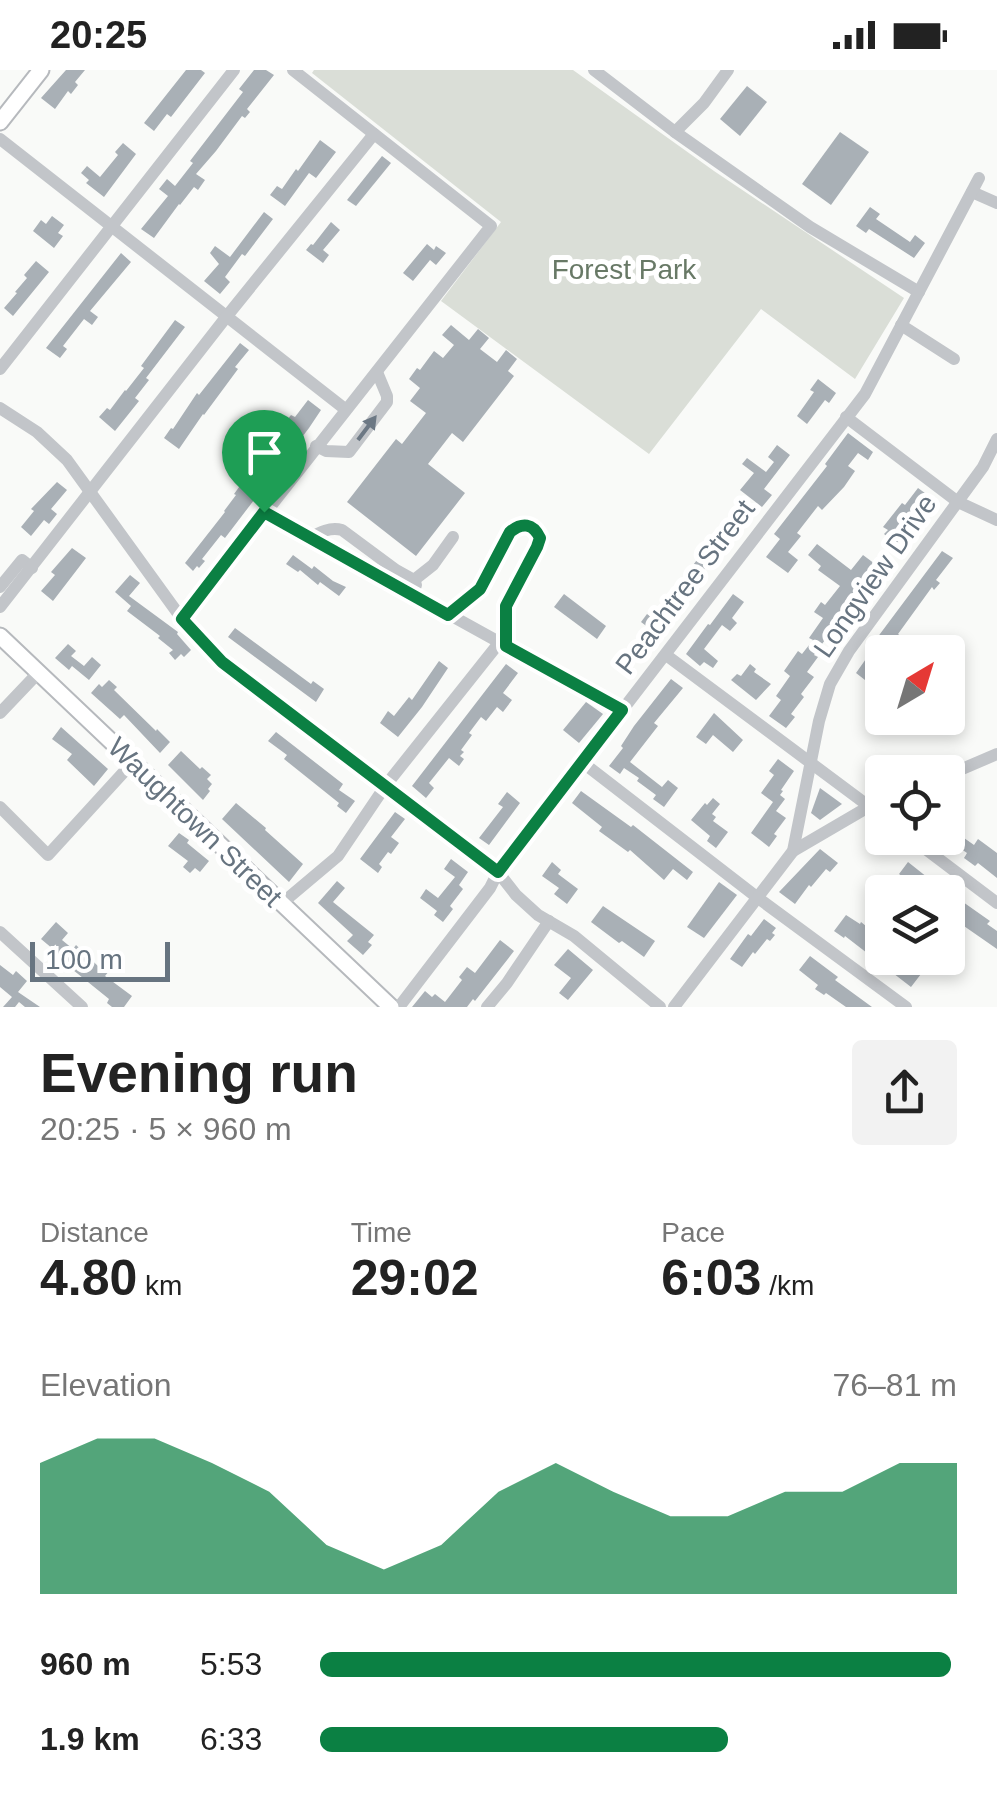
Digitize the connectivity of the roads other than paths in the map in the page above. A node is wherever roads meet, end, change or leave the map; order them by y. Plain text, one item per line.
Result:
1 (40, 70) edge
2 (234, 70) edge
3 (292, 70) edge
4 (594, 70) edge
5 (728, 70) edge
6 (0, 122) edge
7 (675, 132) junction
8 (374, 134) junction
9 (0, 139) edge
10 (979, 178) dead end
11 (972, 192) junction
12 (997, 203) edge
13 (110, 226) junction
14 (919, 292) junction
15 (227, 316) junction
16 (901, 325) junction
17 (954, 359) dead end
18 (0, 369) edge
19 (377, 372) junction
20 (0, 408) edge
21 (345, 409) junction
22 (846, 417) junction
23 (997, 439) edge
24 (316, 446) junction
25 (92, 491) junction
26 (958, 502) junction
27 (264, 512) junction
28 (997, 520) edge
29 (453, 537) dead end
30 (310, 538) junction
31 (413, 587) junction
32 (4, 589) edge
33 (0, 607) edge
34 (448, 615) junction
35 (182, 619) junction
36 (0, 636) edge
37 (502, 645) junction
38 (666, 655) junction
39 (38, 672) junction
40 (622, 710) junction
41 (0, 713) edge
42 (997, 754) edge
43 (133, 762) junction
44 (582, 762) junction
45 (810, 762) junction
46 (965, 768) edge
47 (386, 785) junction
48 (865, 796) edge
49 (0, 807) edge
50 (865, 809) edge
51 (793, 851) junction
52 (933, 855) edge
53 (498, 872) junction
54 (758, 898) junction
55 (997, 903) edge
56 (281, 904) junction
57 (549, 922) junction
58 (0, 932) edge
59 (82, 1007) edge
60 (391, 1007) edge
61 (399, 1007) edge
62 (487, 1007) edge
63 (660, 1007) edge
64 (674, 1007) edge
65 (906, 1007) edge

1 - 6 main road
2 - 13 street
3 - 8 street
4 - 7 street
5 - 7 street
7 - 14 street
8 - 15 street
8 - 19 street
9 - 13 street
10 - 11 street, Peachtree Street
11 - 12 street
11 - 14 street, Peachtree Street
13 - 15 street
13 - 18 street
14 - 16 street, Peachtree Street
15 - 21 street
15 - 25 street
16 - 17 street
16 - 22 street, Peachtree Street
19 - 21 street
24 -> 19 street
20 - 25 street
21 - 24 street
22 - 26 street
22 - 38 street, Peachtree Street
23 - 26 street, Longview Drive
24 - 27 street
25 - 32 street
25 - 35 street
26 - 28 street
26 - 45 street, Longview Drive
27 - 30 street
27 - 35 street
29 - 31 street
30 - 31 street
30 - 31 street
31 - 34 street
32 - 33 street
34 - 37 street
34 - 37 street
35 - 47 street
36 - 39 main road, Waughtown Street
37 - 40 street
37 - 47 street
38 - 40 street, Peachtree Street
38 - 45 street
39 - 41 street
39 - 43 main road, Waughtown Street
40 - 44 street, Peachtree Street
42 - 46 street
43 - 49 street
43 - 56 main road, Waughtown Street
44 - 53 street, Peachtree Street
44 - 54 street
45 - 48 street
45 - 51 street, Longview Drive
47 - 53 street
47 - 56 street
50 - 51 street
51 - 54 street, Longview Drive
52 - 55 street
53 - 57 street
53 - 61 street, Peachtree Street
54 - 64 street, Longview Drive
54 - 65 street
56 - 60 main road, Waughtown Street
57 - 62 street
57 - 63 street
58 - 59 street

